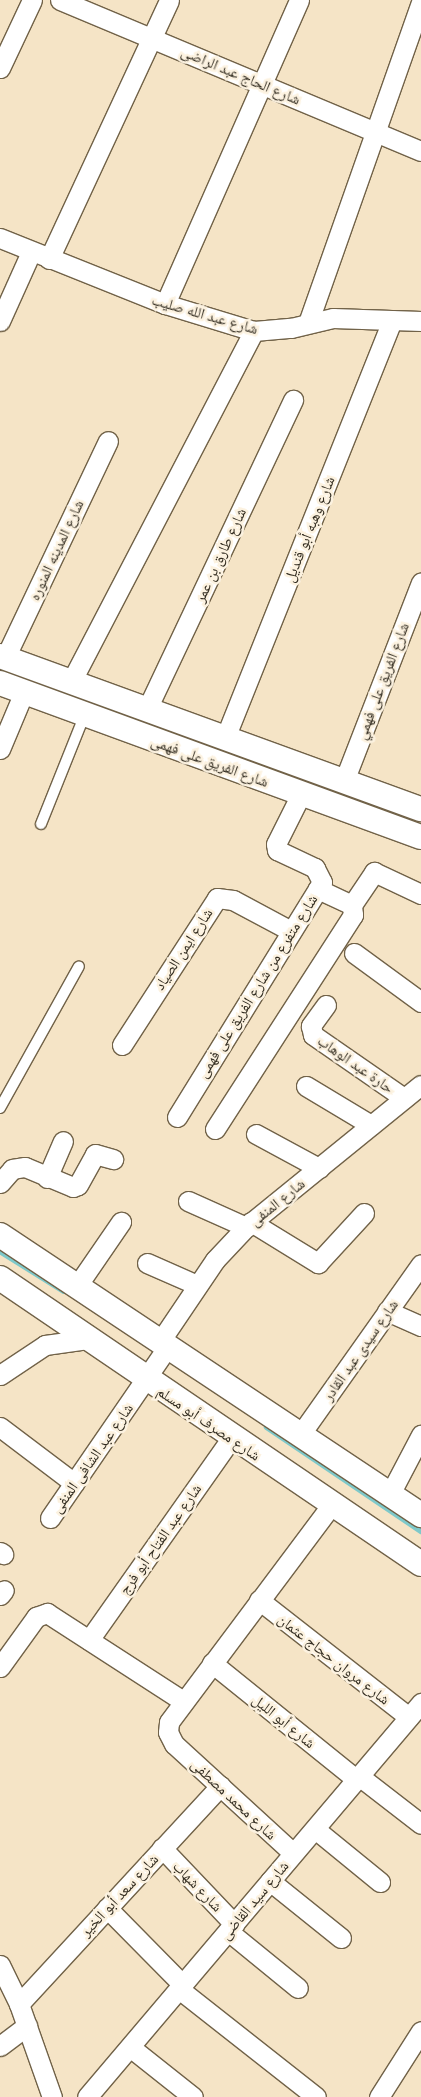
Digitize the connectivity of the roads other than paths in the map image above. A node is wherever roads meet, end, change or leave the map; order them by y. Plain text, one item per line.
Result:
1 (32, 0) edge
2 (60, 0) edge
3 (169, 0) edge
4 (299, 0) edge
5 (421, 2) edge
6 (151, 38) junction
7 (0, 68) edge
8 (262, 84) junction
9 (373, 131) junction
10 (421, 151) edge
11 (0, 238) edge
12 (40, 256) junction
13 (164, 304) junction
14 (392, 320) junction
15 (0, 321) edge
16 (421, 321) edge
17 (308, 323) junction
18 (254, 331) junction
19 (293, 400) dead end
20 (108, 442) dead end
21 (421, 582) edge
22 (2, 657) edge
23 (71, 682) junction
24 (0, 683) edge
25 (24, 692) junction
26 (147, 709) junction
27 (85, 714) junction
28 (225, 738) junction
29 (0, 749) edge
30 (310, 768) junction
31 (344, 781) junction
32 (300, 793) junction
33 (421, 809) edge
34 (40, 824) dead end
35 (421, 837) edge
36 (318, 888) junction
37 (421, 894) edge
38 (352, 905) junction
39 (290, 931) junction
40 (354, 953) dead end
41 (79, 966) dead end
42 (421, 1002) edge
43 (326, 1005) dead end
44 (122, 1045) dead end
45 (306, 1086) dead end
46 (413, 1095) edge
47 (0, 1108) edge
48 (177, 1117) dead end
49 (371, 1125) junction
50 (215, 1129) dead end
51 (256, 1134) dead end
52 (64, 1140) dead end
53 (113, 1159) dead end
54 (319, 1168) junction
55 (47, 1178) junction
56 (0, 1183) edge
57 (188, 1201) dead end
58 (364, 1213) dead end
59 (121, 1222) dead end
60 (249, 1225) junction
61 (0, 1235) edge
62 (147, 1263) dead end
63 (421, 1264) edge
64 (0, 1278) edge
65 (197, 1285) junction
66 (80, 1288) junction
67 (387, 1311) junction
68 (61, 1321) junction
69 (421, 1326) edge
70 (88, 1339) junction
71 (163, 1346) junction
72 (0, 1375) edge
73 (146, 1380) junction
74 (0, 1427) edge
75 (300, 1435) junction
76 (421, 1435) edge
77 (232, 1438) junction
78 (74, 1483) junction
79 (390, 1494) junction
80 (332, 1504) junction
81 (421, 1515) edge
82 (50, 1518) dead end
83 (421, 1564) edge
84 (259, 1600) junction
85 (89, 1640) junction
86 (212, 1663) junction
87 (0, 1667) edge
88 (183, 1702) junction
89 (416, 1713) edge
90 (358, 1777) junction
91 (220, 1786) junction
92 (421, 1824) edge
93 (315, 1828) junction
94 (162, 1848) junction
95 (294, 1853) junction
96 (270, 1881) junction
97 (380, 1882) dead end
98 (108, 1908) junction
99 (231, 1927) junction
100 (342, 1938) dead end
101 (0, 1965) edge
102 (181, 1987) junction
103 (298, 1988) dead end
104 (19, 2004) junction
105 (27, 2026) junction
106 (421, 2031) edge
107 (0, 2046) edge
108 (130, 2047) junction
109 (52, 2097) edge
110 (88, 2097) edge
111 (193, 2097) edge
112 (316, 2097) edge
113 (379, 2097) edge

1 - 7 street
2 - 6 street, شارع الحاج عبد الراضى
3 - 6 street
4 - 8 street
5 - 9 street
6 - 8 street, شارع الحاج عبد الراضى
6 - 12 street
8 - 9 street, شارع الحاج عبد الراضى
8 - 13 street
9 - 10 street, شارع الحاج عبد الراضى
9 - 17 street
11 - 12 street, شارع عبد الله صليب
12 - 13 street, شارع عبد الله صليب
12 - 15 street
13 - 18 street, شارع عبد الله صليب
14 - 16 street, شارع عبد الله صليب
14 - 17 street, شارع عبد الله صليب
14 - 28 street, شارع وهبه أبو قنديل
17 - 18 street, شارع عبد الله صليب
18 - 23 street
19 - 26 street, شارع طارق بن عمر
20 - 22 street, شارع المدينه المنوره
21 - 31 street, شارع الفريق على فهمي
22 - 23 street, شارع الفريق على فهمى
23 - 26 street, شارع الفريق على فهمى
24 - 25 street, شارع الفريق على فهمى
25 - 27 street, شارع الفريق على فهمى
25 - 29 street
26 - 28 street, شارع الفريق على فهمى
27 - 32 street, شارع الفريق على فهمى
27 - 34 lane
28 - 30 street, شارع الفريق على فهمى
30 - 31 street, شارع الفريق على فهمى
30 - 32 street
31 - 33 street, شارع الفريق على فهمى
32 - 35 street, شارع الفريق على فهمى
32 - 36 street, شارع متفرع من شارع الفريق على فهمى
36 - 38 street
36 - 39 street, شارع متفرع من شارع الفريق على فهمى
37 - 38 street
38 - 50 street
39 - 44 street, شارع ايمن الصياد
39 - 48 street, شارع متفرع من شارع الفريق على فهمى
40 - 42 street
41 - 47 lane
43 - 46 street, حارة عبد الوهاب
45 - 49 street
46 - 49 street, شارع المنفى
49 - 54 street, شارع المنفى
51 - 54 street
52 - 55 street
53 - 55 street
54 - 60 street, شارع المنفى
55 - 56 street
57 - 60 street
58 - 60 street
59 - 66 street
60 - 65 street, شارع المنفى
61 - 66 street
62 - 65 street
63 - 67 street, شارع سيدى عبد القادر
64 - 68 street, شارع مصرف أبو مسلم
65 - 71 street, شارع المنفى
66 - 68 street
66 - 71 street
67 - 69 street
67 - 75 street, شارع سيدى عبد القادر
68 - 70 street, شارع مصرف أبو مسلم
70 - 72 street
70 - 73 street, شارع مصرف أبو مسلم
71 - 73 street, شارع عبد الشافى المنفى
71 - 75 street
73 - 77 street, شارع مصرف أبو مسلم
73 - 78 street, شارع عبد الشافى المنفى
74 - 78 street
75 - 79 street
76 - 79 street
77 - 80 street, شارع مصرف أبو مسلم
77 - 85 street, شارع عبد الفتاح أبو فرج
78 - 82 street, شارع عبد الشافى المنفى
79 - 81 street
80 - 83 street, شارع مصرف أبو مسلم
80 - 84 street
84 - 86 street
84 - 89 street, شارع مروان حجاج عثمان
85 - 87 street
85 - 88 street
86 - 88 street
86 - 90 street, شارع أبو الليل
88 - 91 street, شارع محمد مصطفى
89 - 90 street, شارع سيد القاضى
90 - 92 street, شارع أبو الليل
90 - 93 street, شارع سيد القاضى
91 - 94 street, شارع سعد أبو الخير
91 - 95 street, شارع محمد مصطفى
93 - 95 street, شارع سيد القاضى
93 - 97 street
94 - 98 street, شارع سعد أبو الخير
94 - 99 street, شارع شهاب
95 - 96 street, شارع سيد القاضى
96 - 99 street, شارع سيد القاضى
96 - 100 street
98 - 102 street
98 - 104 street, شارع سعد أبو الخير
99 - 102 street, شارع سيد القاضى
99 - 103 street, شارع شهاب
101 - 104 street
102 - 108 street, شارع سيد القاضى
102 - 112 street
104 - 105 street
105 - 107 street
105 - 109 street
106 - 113 street
108 - 110 street, شارع سيد القاضى
108 - 111 street

